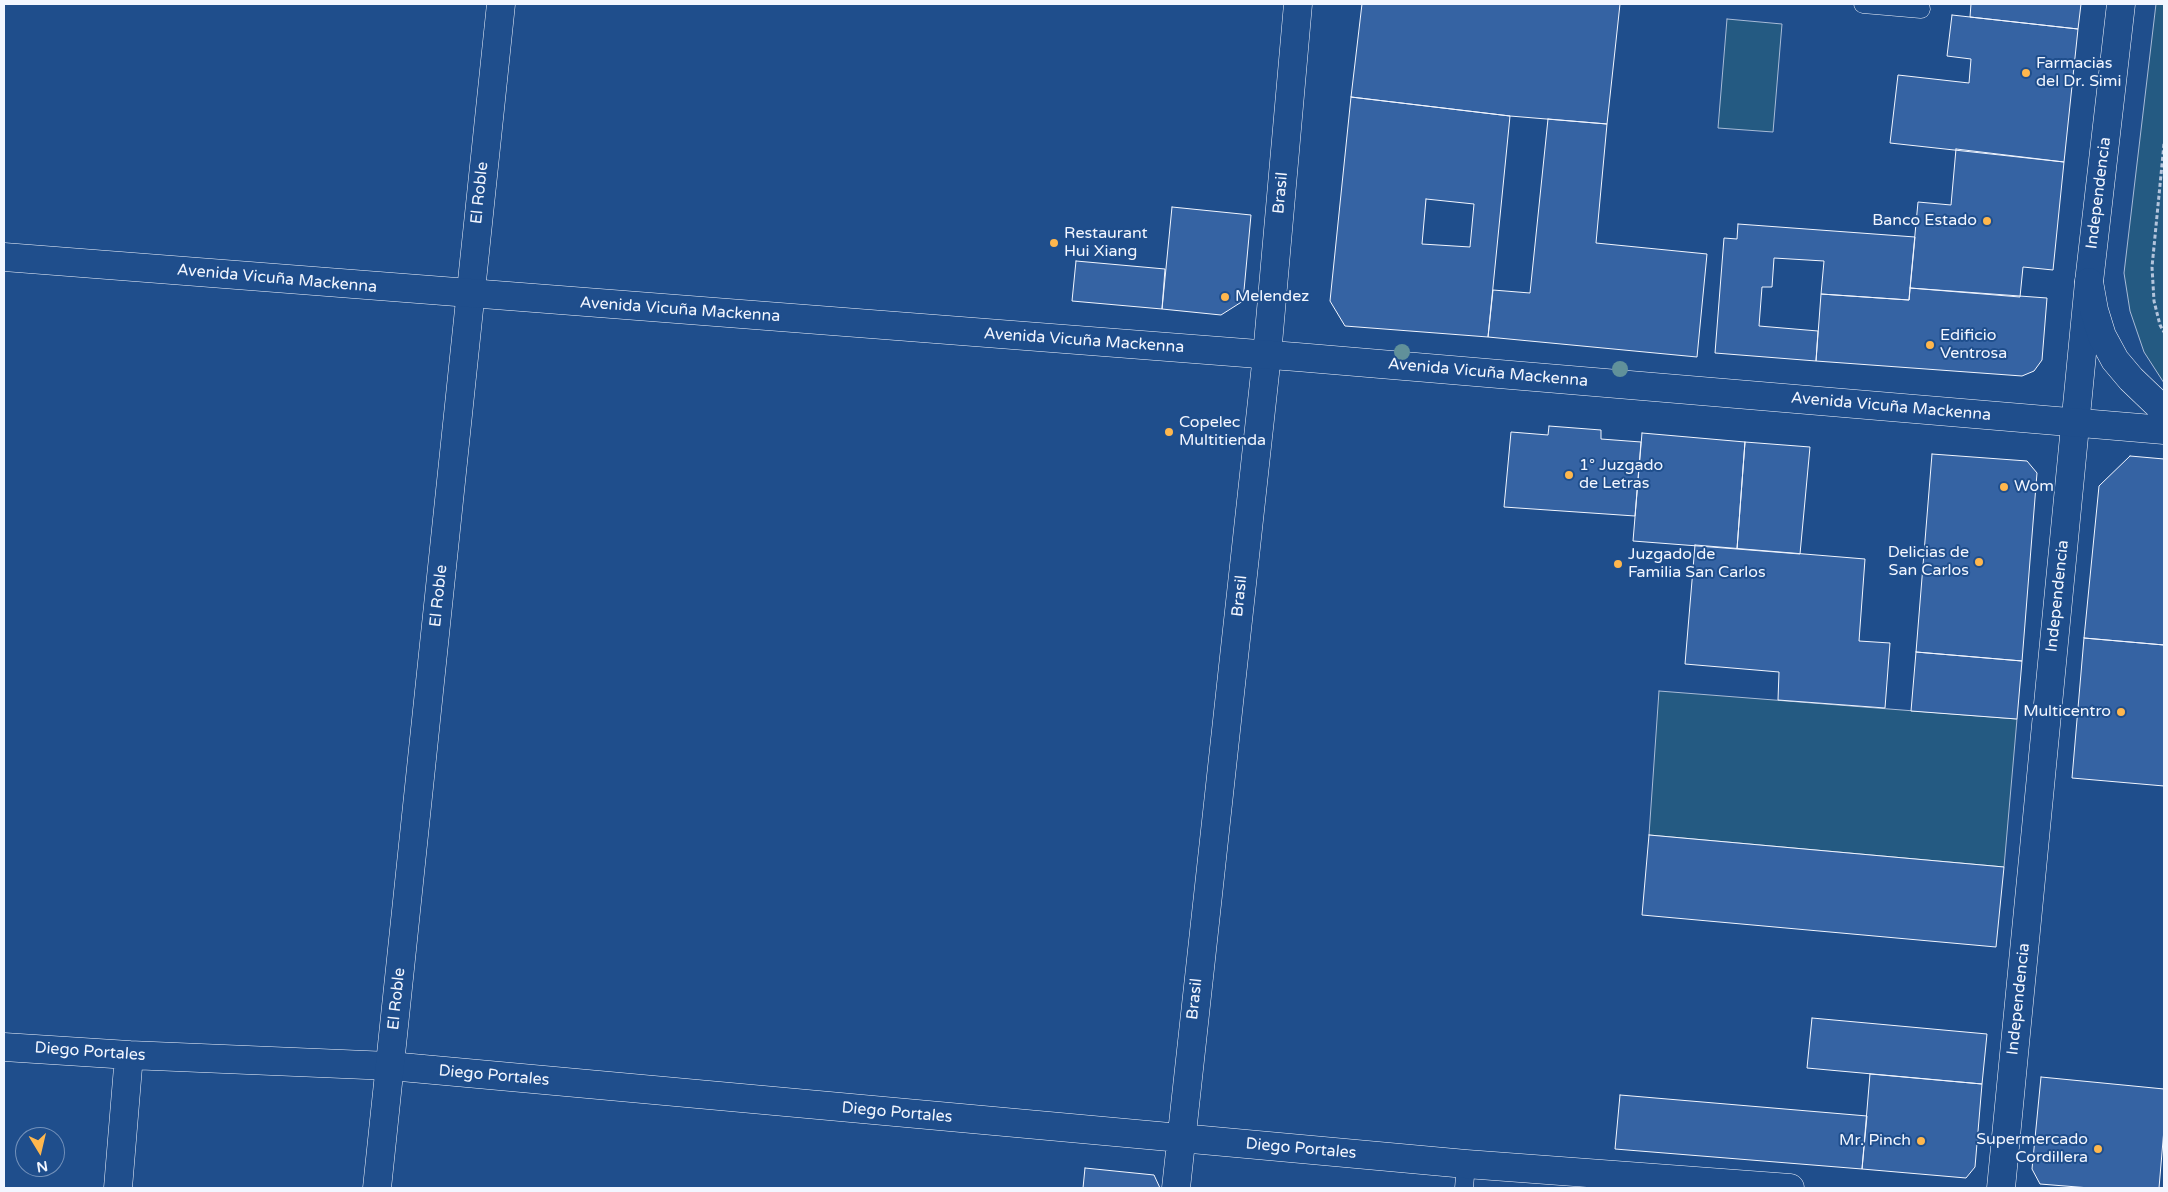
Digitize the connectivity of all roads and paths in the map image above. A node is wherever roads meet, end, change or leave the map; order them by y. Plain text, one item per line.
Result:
1 (501, 4) edge
2 (1298, 4) edge
3 (1863, 4) edge
4 (2121, 4) edge
5 (1921, 9) dead end
6 (2164, 144) edge
7 (2163, 172) edge
8 (4, 258) edge
9 (2089, 282) junction
10 (469, 295) junction
11 (2164, 332) edge
12 (1268, 354) junction
13 (2164, 408) edge
14 (2075, 423) junction
15 (2164, 430) edge
16 (4, 1046) edge
17 (129, 1055) junction
18 (390, 1066) junction
19 (1180, 1139) junction
20 (1465, 1176) edge
21 (118, 1188) edge
22 (376, 1188) edge
23 (1176, 1188) edge
24 (1790, 1188) edge
25 (2001, 1188) edge

1 - 10 street, El Roble
2 - 12 street, Brasil
3 - 5 lane
4 - 9 street, Independencia
6 - 7 path
7 - 11 path
8 - 10 street, Avenida Vicuña Mackenna
9 - 13 street
9 - 14 street, Independencia
10 - 12 street, Avenida Vicuña Mackenna
10 - 18 street, El Roble
12 - 14 street, Avenida Vicuña Mackenna
12 - 19 street, Brasil
14 - 15 street, Avenida Vicuña Mackenna
14 - 25 street, Independencia
16 - 17 street, Diego Portales
17 - 18 street, Diego Portales
17 - 21 street
18 - 19 street, Diego Portales
18 - 22 street, El Roble
19 - 20 street, Diego Portales
19 - 23 street, Brasil
20 - 24 street, Diego Portales

